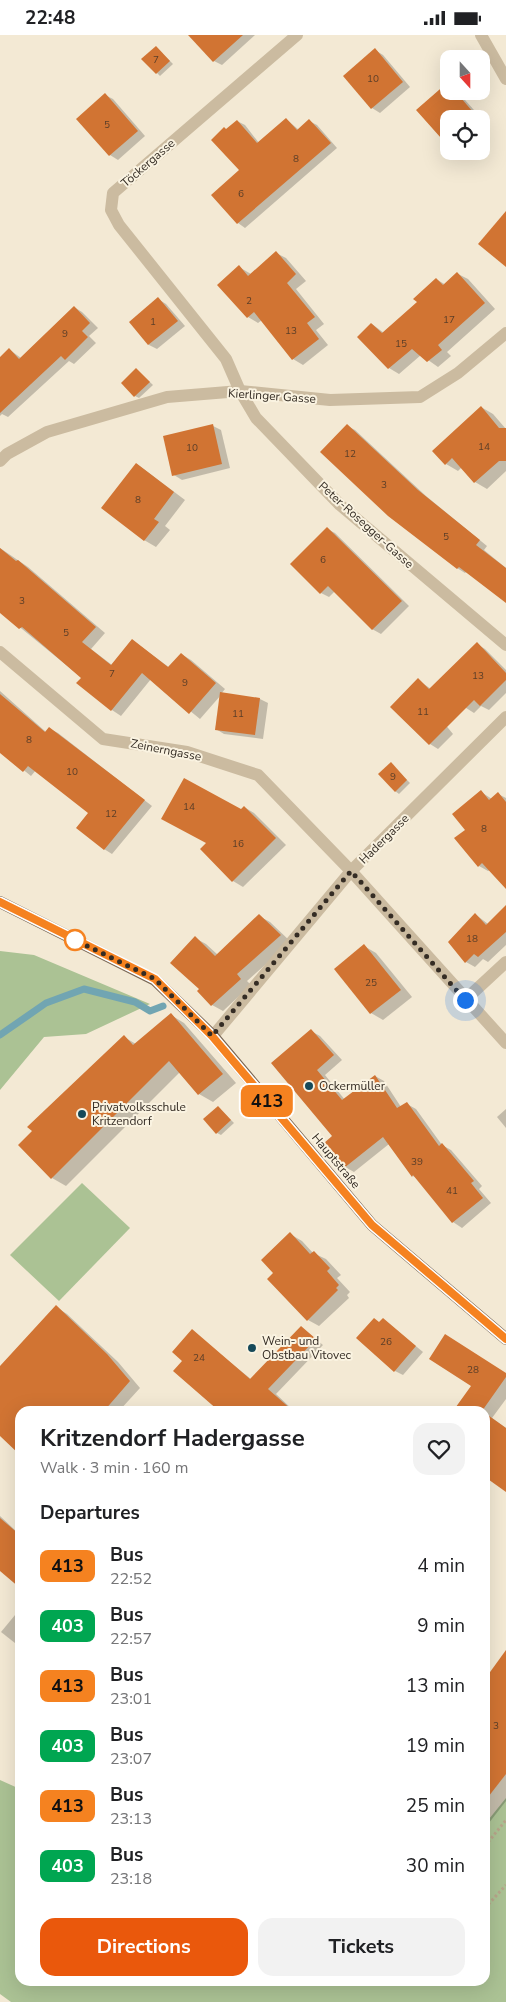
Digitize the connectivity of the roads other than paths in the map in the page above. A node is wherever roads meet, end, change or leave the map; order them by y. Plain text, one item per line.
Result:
1 (297, 35) edge
2 (481, 35) edge
3 (506, 79) edge
4 (506, 333) edge
5 (240, 391) junction
6 (0, 461) edge
7 (506, 645) edge
8 (0, 652) edge
9 (506, 717) edge
10 (351, 871) junction
11 (0, 903) edge
12 (506, 962) edge
13 (465, 1000) junction
14 (212, 1036) junction
15 (506, 1043) edge
16 (506, 1339) edge

1 - 5 street, Töckergasse
2 - 3 street
4 - 5 street, Kierlinger Gasse
5 - 6 street, Kierlinger Gasse
5 - 7 street, Peter-Rosegger-Gasse
8 - 10 street, Zeinerngasse
9 - 10 street, Hadergasse
10 - 13 street, Zeinerngasse
10 - 14 street, Hadergasse
11 - 14 main road, Hauptstraße
12 - 13 street
13 - 15 street, Zeinerngasse
14 - 16 main road, Hauptstraße

